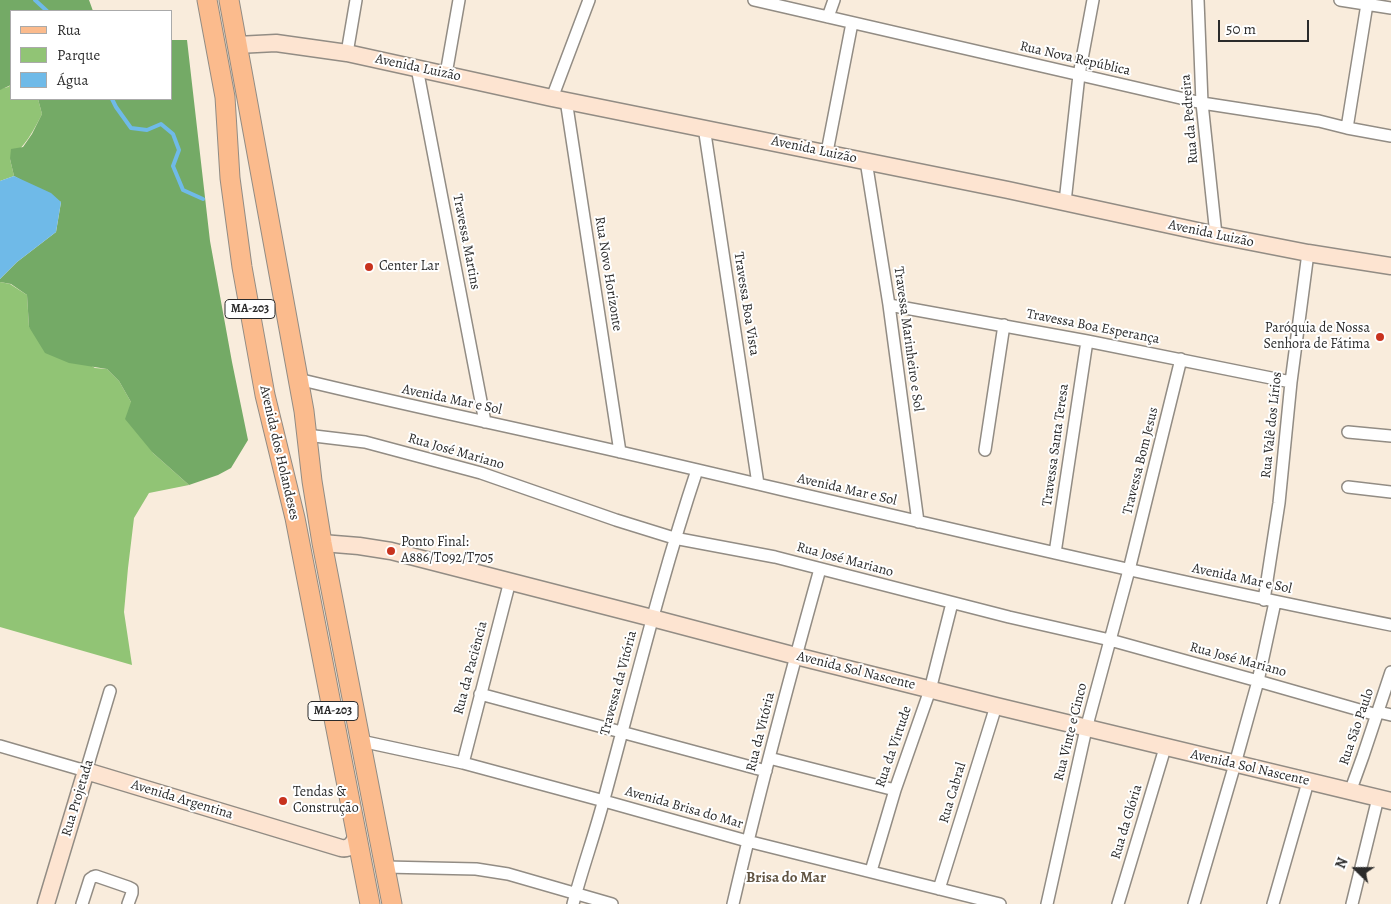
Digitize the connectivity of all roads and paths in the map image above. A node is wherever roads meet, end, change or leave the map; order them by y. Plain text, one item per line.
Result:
1 (207, 0) edge
2 (229, 0) edge
3 (356, 0) edge
4 (459, 0) edge
5 (589, 0) edge
6 (754, 0) edge
7 (834, 0) edge
8 (1093, 0) edge
9 (1198, 0) edge
10 (1340, 0) edge
11 (1367, 4) junction
12 (1391, 8) edge
13 (828, 17) junction
14 (852, 23) junction
15 (237, 45) junction
16 (347, 53) junction
17 (417, 68) junction
18 (446, 74) junction
19 (1079, 75) junction
20 (559, 99) junction
21 (1202, 103) junction
22 (704, 128) junction
23 (1347, 128) junction
24 (1391, 136) edge
25 (827, 152) junction
26 (866, 161) junction
27 (1065, 202) junction
28 (1216, 235) junction
29 (1308, 253) junction
30 (1391, 266) edge
31 (889, 304) junction
32 (1004, 325) junction
33 (1087, 341) junction
34 (1181, 359) junction
35 (298, 379) junction
36 (1291, 382) junction
37 (485, 422) junction
38 (1348, 432) dead end
39 (306, 435) junction
40 (1391, 436) edge
41 (985, 450) dead end
42 (620, 452) junction
43 (696, 470) junction
44 (758, 484) junction
45 (1348, 487) dead end
46 (1391, 492) edge
47 (918, 522) junction
48 (674, 538) junction
49 (322, 543) junction
50 (1055, 553) junction
51 (820, 569) junction
52 (1129, 570) junction
53 (510, 581) junction
54 (1270, 601) junction
55 (952, 603) junction
56 (652, 618) junction
57 (1391, 625) edge
58 (1110, 640) junction
59 (796, 656) junction
60 (1391, 672) edge
61 (1258, 681) junction
62 (930, 690) junction
63 (110, 691) dead end
64 (480, 694) junction
65 (996, 706) junction
66 (1378, 714) junction
67 (1391, 715) edge
68 (1086, 729) junction
69 (622, 731) junction
70 (361, 741) junction
71 (0, 746) edge
72 (1166, 748) junction
73 (769, 758) junction
74 (463, 763) junction
75 (1235, 764) junction
76 (86, 771) junction
77 (766, 771) junction
78 (1308, 782) junction
79 (894, 790) junction
80 (1350, 792) junction
81 (1384, 800) edge
82 (604, 801) junction
83 (357, 835) junction
84 (747, 842) junction
85 (385, 867) junction
86 (871, 871) junction
87 (939, 889) junction
88 (574, 899) edge
89 (46, 904) edge
90 (82, 904) edge
91 (128, 904) edge
92 (370, 904) edge
93 (392, 904) edge
94 (612, 904) edge
95 (733, 904) edge
96 (1000, 904) edge
97 (1047, 904) edge
98 (1118, 904) edge
99 (1194, 904) edge
100 (1273, 904) edge
101 (1352, 904) edge

1 - 83 main road, Avenida dos Holandeses / MA-203
2 - 15 main road, Avenida dos Holandeses / MA-203
3 - 16 street
4 - 18 street
5 - 20 street, Rua Novo Horizonte
6 - 13 street, Rua Nova República
7 - 13 street
8 - 19 street
9 - 21 street, Rua da Pedreira
10 - 11 street
11 - 12 street
11 - 23 street
13 - 14 street, Rua Nova República
14 - 19 street, Rua Nova República
14 - 25 street
15 - 16 street, Avenida Luizão
15 - 35 main road, Avenida dos Holandeses / MA-203
16 - 17 street, Avenida Luizão
17 - 18 street, Avenida Luizão
17 - 37 street, Travessa Martins
18 - 20 street, Avenida Luizão
19 - 21 street, Rua Nova República
19 - 27 street
20 - 22 street, Avenida Luizão
20 - 42 street, Rua Novo Horizonte
21 - 23 street, Rua Nova República
21 - 28 street, Rua da Pedreira
22 - 25 street, Avenida Luizão
22 - 44 street, Travessa Boa Vista
23 - 24 street, Rua Nova República
25 - 26 street, Avenida Luizão
26 - 27 street, Avenida Luizão
26 - 31 street, Travessa Marinheiro e Sol
27 - 28 street, Avenida Luizão
28 - 29 street, Avenida Luizão
29 - 30 street, Avenida Luizão
29 - 36 street, Rua Valê dos Lírios
31 - 32 street, Travessa Boa Esperança
31 - 47 street, Travessa Marinheiro e Sol
32 - 33 street, Travessa Boa Esperança
32 - 41 street
33 - 34 street, Travessa Boa Esperança
33 - 50 street, Travessa Santa Teresa
34 - 36 street, Travessa Boa Esperança
34 - 52 street, Travessa Bom Jesus
35 - 37 street, Avenida Mar e Sol
35 - 39 main road, Avenida dos Holandeses / MA-203
36 - 54 street, Rua Valê dos Lírios
37 - 42 street, Avenida Mar e Sol
38 - 40 street
39 - 48 street, Rua José Mariano
39 - 49 main road, Avenida dos Holandeses / MA-203
42 - 43 street, Avenida Mar e Sol
43 - 44 street, Avenida Mar e Sol
43 - 48 street, Travessa da Vitória
44 - 47 street, Avenida Mar e Sol
45 - 46 street
47 - 50 street, Avenida Mar e Sol
48 - 51 street, Rua José Mariano
48 - 56 street, Travessa da Vitória
49 - 53 street, Avenida Sol Nascente
49 - 70 main road, Avenida dos Holandeses / MA-203
50 - 52 street, Avenida Mar e Sol
51 - 55 street, Rua José Mariano
51 - 59 street, Rua da Vitória
52 - 54 street, Avenida Mar e Sol
52 - 58 street, Rua Vinte e Cinco
53 - 56 street, Avenida Sol Nascente
53 - 64 street, Rua da Paciência
54 - 57 street, Avenida Mar e Sol
54 - 61 street, Rua Valê dos Lírios
55 - 58 street, Rua José Mariano
55 - 62 street, Rua da Virtude
56 - 59 street, Avenida Sol Nascente
56 - 69 street, Travessa da Vitória
58 - 61 street, Rua José Mariano
58 - 68 street, Rua Vinte e Cinco
59 - 62 street, Avenida Sol Nascente
59 - 73 street, Rua da Vitória
60 - 66 street, Rua São Paulo
61 - 66 street, Rua José Mariano
61 - 75 street, Rua Valê dos Lírios
62 - 65 street, Avenida Sol Nascente
62 - 79 street, Rua da Virtude
63 - 76 street, Rua Projetada
64 - 69 street
64 - 74 street, Rua da Paciência
65 - 68 street, Avenida Sol Nascente
65 - 87 street, Rua Cabral
66 - 67 street, Rua José Mariano
66 - 80 street, Rua São Paulo
68 - 72 street, Avenida Sol Nascente
68 - 97 street, Rua Vinte e Cinco
69 - 77 street
69 - 82 street, Travessa da Vitória
70 - 74 street, Avenida Brisa do Mar
70 - 85 main road, Avenida dos Holandeses / MA-203
71 - 76 street, Avenida Argentina
72 - 75 street, Avenida Sol Nascente
72 - 98 street, Rua da Glória
73 - 77 street, Rua da Vitória
73 - 79 street
74 - 82 street, Avenida Brisa do Mar
75 - 78 street, Avenida Sol Nascente
75 - 99 street
76 - 83 street, Avenida Argentina
76 - 89 street, Rua Projetada
77 - 84 street, Rua da Vitória
78 - 80 street, Avenida Sol Nascente
78 - 100 street
79 - 86 street, Rua da Virtude
80 - 81 street, Avenida Sol Nascente
81 - 101 street
82 - 84 street, Avenida Brisa do Mar
82 - 88 street, Travessa da Vitória
83 - 92 main road, Avenida dos Holandeses / MA-203
84 - 86 street, Avenida Brisa do Mar
84 - 95 street, Rua da Vitória
85 - 88 street
85 - 93 main road, Avenida dos Holandeses / MA-203
86 - 87 street, Avenida Brisa do Mar
87 - 96 street, Avenida Brisa do Mar
88 - 94 street
90 - 91 street

